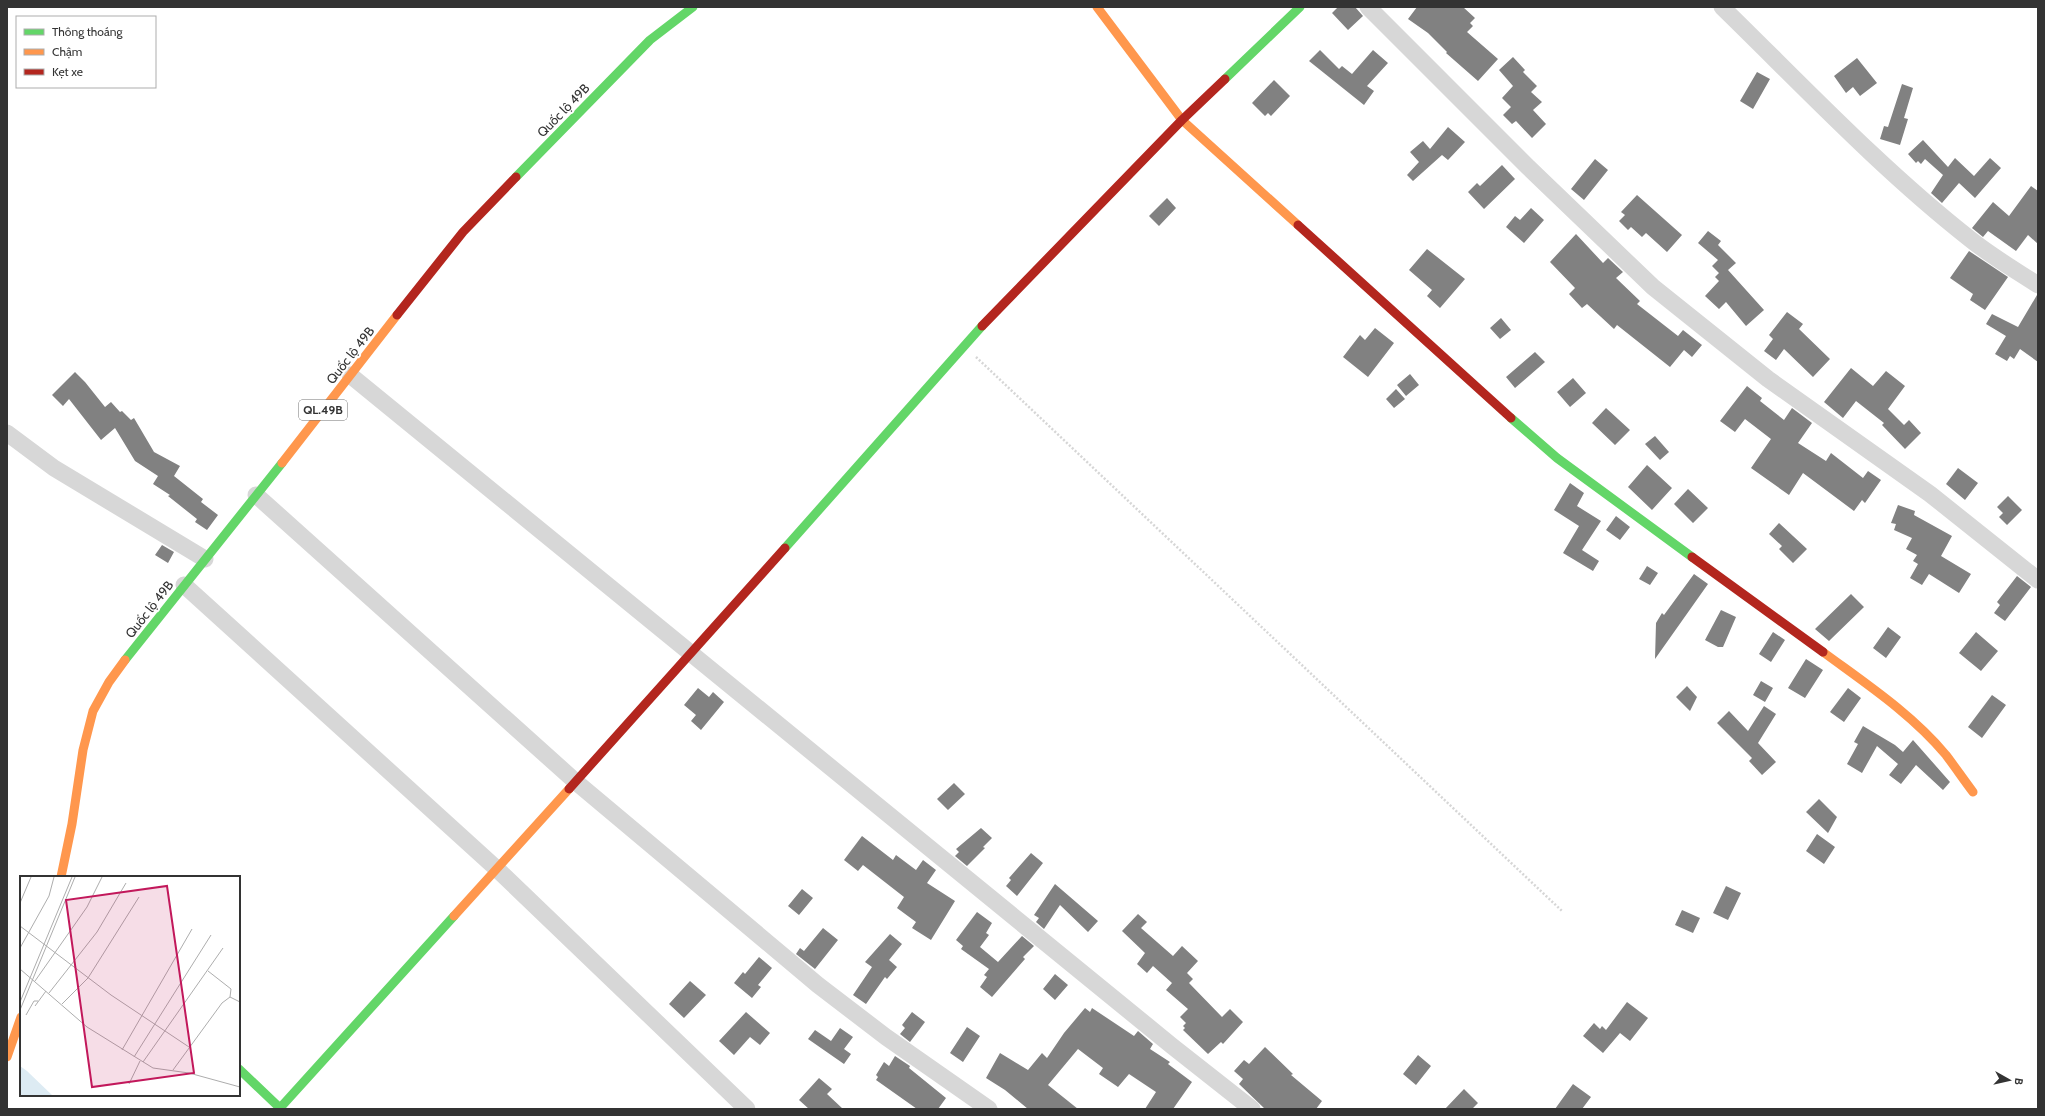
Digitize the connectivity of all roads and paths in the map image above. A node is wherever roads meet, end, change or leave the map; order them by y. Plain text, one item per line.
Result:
1 (692, 7) edge
2 (1097, 7) edge
3 (1300, 7) edge
4 (1368, 7) edge
5 (1722, 7) edge
6 (1182, 120) junction
7 (2038, 285) edge
8 (963, 345) junction
9 (350, 376) junction
10 (7, 433) edge
11 (256, 495) junction
12 (205, 559) junction
13 (2038, 580) edge
14 (184, 585) junction
15 (692, 653) junction
16 (576, 782) junction
17 (1973, 792) dead end
18 (498, 870) junction
19 (61, 876) edge
20 (1562, 911) dead end
21 (20, 1020) edge
22 (7, 1057) edge
23 (240, 1070) edge
24 (281, 1109) edge
25 (747, 1109) edge
26 (989, 1109) edge
27 (1252, 1109) edge

1 - 9 street, Quốc lộ 49B / QL.49B
2 - 6 street
3 - 6 street
4 - 13 street
5 - 7 street
6 - 8 street
6 - 17 street
8 - 15 street
8 - 20 path
9 - 11 street, Quốc lộ 49B / QL.49B
9 - 15 street
10 - 12 street
11 - 12 street, Quốc lộ 49B / QL.49B
11 - 16 street
12 - 14 street, Quốc lộ 49B / QL.49B
14 - 18 street
14 - 19 street, Quốc lộ 49B / QL.49B
15 - 16 street
15 - 27 street
16 - 18 street
16 - 26 street
18 - 24 street
18 - 25 street
21 - 22 street
23 - 24 street

